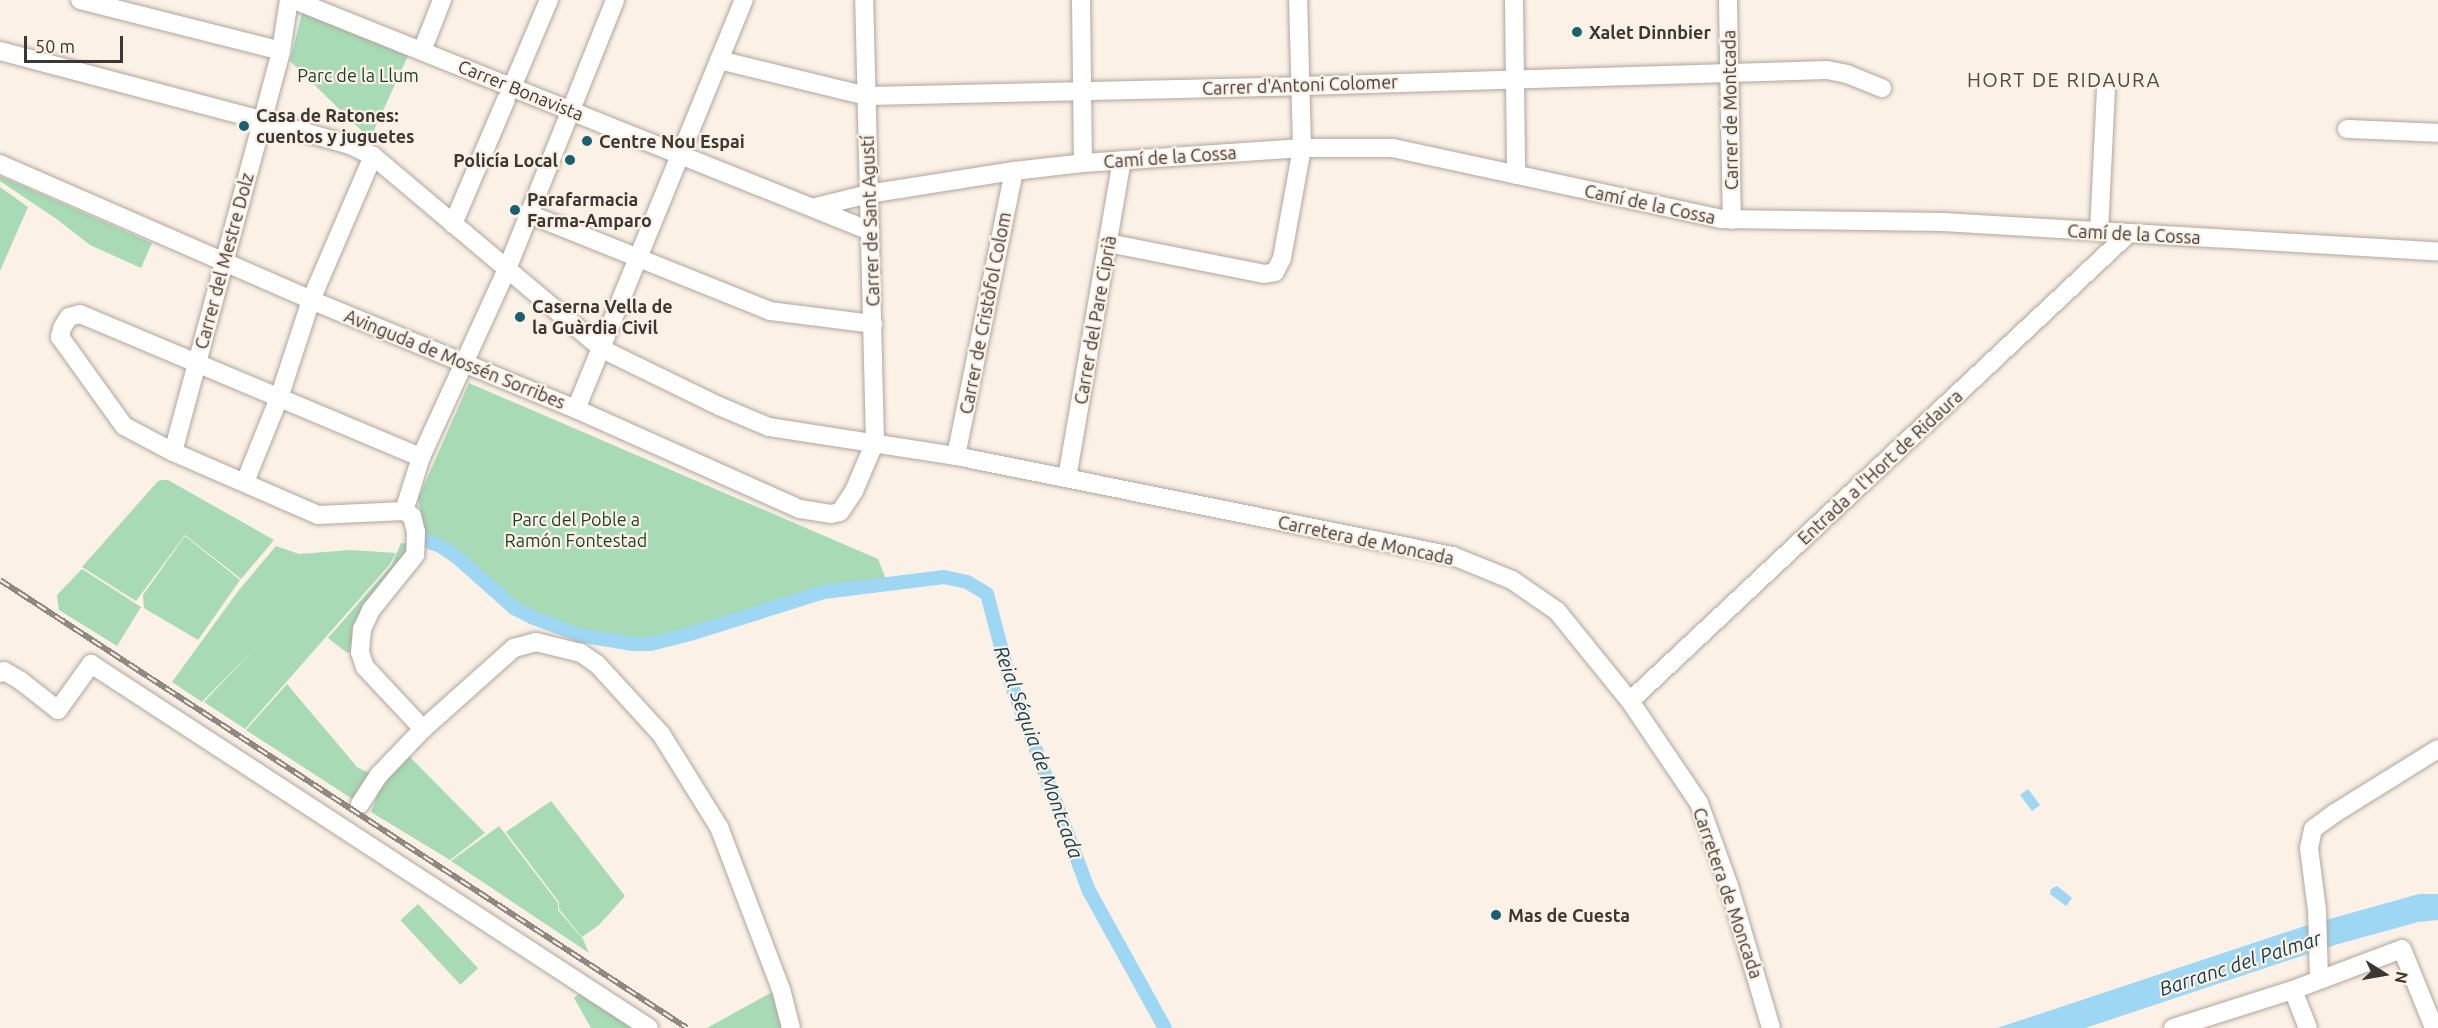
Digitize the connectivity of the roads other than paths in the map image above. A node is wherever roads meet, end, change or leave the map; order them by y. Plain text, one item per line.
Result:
1 (80, 0) edge
2 (289, 0) edge
3 (294, 0) edge
4 (442, 0) edge
5 (549, 0) edge
6 (615, 0) edge
7 (744, 0) edge
8 (864, 0) edge
9 (1081, 0) edge
10 (1298, 0) edge
11 (1514, 0) edge
12 (1728, 0) edge
13 (101, 2) edge
14 (0, 51) edge
15 (281, 51) junction
16 (422, 51) junction
17 (719, 60) junction
18 (1729, 71) junction
19 (1515, 78) junction
20 (1302, 86) junction
21 (1882, 88) dead end
22 (1083, 90) junction
23 (2106, 90) dead end
24 (509, 93) junction
25 (867, 96) junction
26 (572, 110) junction
27 (261, 120) junction
28 (2347, 129) dead end
29 (2438, 133) edge
30 (1302, 148) junction
31 (681, 154) junction
32 (373, 156) junction
33 (1122, 161) junction
34 (1083, 163) junction
35 (0, 164) edge
36 (1014, 171) junction
37 (1516, 175) junction
38 (868, 194) junction
39 (816, 207) junction
40 (529, 214) junction
41 (1732, 220) junction
42 (453, 224) junction
43 (870, 231) junction
44 (2099, 232) junction
45 (2129, 233) junction
46 (1108, 243) junction
47 (2438, 251) edge
48 (639, 258) junction
49 (225, 261) junction
50 (507, 269) junction
51 (311, 300) junction
52 (873, 324) junction
53 (602, 349) junction
54 (464, 363) junction
55 (196, 364) junction
56 (279, 399) junction
57 (576, 409) junction
58 (875, 442) junction
59 (173, 452) junction
60 (956, 456) junction
61 (421, 457) junction
62 (1067, 478) junction
63 (245, 482) junction
64 (404, 511) junction
65 (0, 673) edge
66 (1630, 702) junction
67 (423, 729) junction
68 (2438, 749) edge
69 (360, 804) dead end
70 (2319, 971) junction
71 (2293, 990) junction
72 (649, 1028) edge
73 (791, 1028) edge
74 (1771, 1028) edge
75 (2173, 1028) edge
76 (2308, 1028) edge
77 (2434, 1028) edge

1 - 13 street
2 - 15 street, Carrer del Mestre Dolz
3 - 16 street, Carrer Bonavista
4 - 16 street
5 - 24 street
6 - 26 street
7 - 17 street
8 - 25 street, Carrer de Sant Agustí
9 - 22 street
10 - 20 street
11 - 19 street
12 - 18 street, Carrer de Montcada
13 - 15 street
14 - 27 street, Carretera de Moncada
15 - 27 street, Carrer del Mestre Dolz
16 - 24 street, Carrer Bonavista
17 - 25 street, Carrer d'Antoni Colomer
17 - 31 street
18 - 19 street, Carrer d'Antoni Colomer
18 - 21 street, Carrer d'Antoni Colomer
18 - 41 street, Carrer de Montcada
19 - 20 street, Carrer d'Antoni Colomer
19 - 37 street
20 - 22 street, Carrer d'Antoni Colomer
20 - 30 street
22 - 25 street, Carrer d'Antoni Colomer
22 - 34 street
23 - 44 street
24 - 26 street, Carrer Bonavista
24 - 42 street
25 - 38 street, Carrer de Sant Agustí
26 - 31 street, Carrer Bonavista
26 - 40 street
27 - 32 street, Carretera de Moncada
27 - 49 street, Carrer del Mestre Dolz
28 - 29 street
30 - 33 street, Camí de la Cossa
30 - 37 street, Camí de la Cossa
30 - 46 street
31 - 39 street, Carrer Bonavista
31 - 48 street
32 - 42 street, Carretera de Moncada
32 - 51 street
33 - 34 street, Camí de la Cossa
33 - 46 street, Carrer del Pare Ciprià
34 - 36 street, Camí de la Cossa
35 - 49 street, Avinguda de Mossén Sorribes
36 - 38 street, Camí de la Cossa
36 - 60 street, Carrer de Cristòfol Colom
37 - 41 street, Camí de la Cossa
38 - 39 street
38 - 43 street, Carrer de Sant Agustí
39 - 43 street, Carrer Bonavista
40 - 48 street
40 - 50 street
41 - 44 street, Camí de la Cossa
42 - 50 street, Carretera de Moncada
43 - 52 street, Carrer de Sant Agustí
44 - 45 street, Camí de la Cossa
45 - 47 street, Camí de la Cossa
45 - 66 street, Entrada a l'Hort de Ridaura
46 - 62 street, Carrer del Pare Ciprià
48 - 52 street
48 - 53 street
49 - 51 street, Avinguda de Mossén Sorribes
49 - 55 street, Carrer del Mestre Dolz
50 - 53 street, Carretera de Moncada
50 - 54 street
51 - 54 street, Avinguda de Mossén Sorribes
51 - 56 street
52 - 58 street, Carrer de Sant Agustí
53 - 57 street
53 - 58 street, Carretera de Moncada
54 - 57 street, Avinguda de Mossén Sorribes
54 - 61 street
55 - 56 street
55 - 59 street, Carrer del Mestre Dolz
55 - 59 street
56 - 61 street
56 - 63 street
57 - 58 street, Avinguda de Mossén Sorribes
58 - 60 street, Carretera de Moncada
59 - 63 street
60 - 62 street, Carretera de Moncada
61 - 64 street
62 - 66 street, Carretera de Moncada
63 - 64 street
64 - 67 street
65 - 72 street
66 - 74 street, Carretera de Moncada
67 - 69 street
67 - 73 street
68 - 70 street
70 - 71 street
70 - 77 street
71 - 75 street
71 - 76 street

